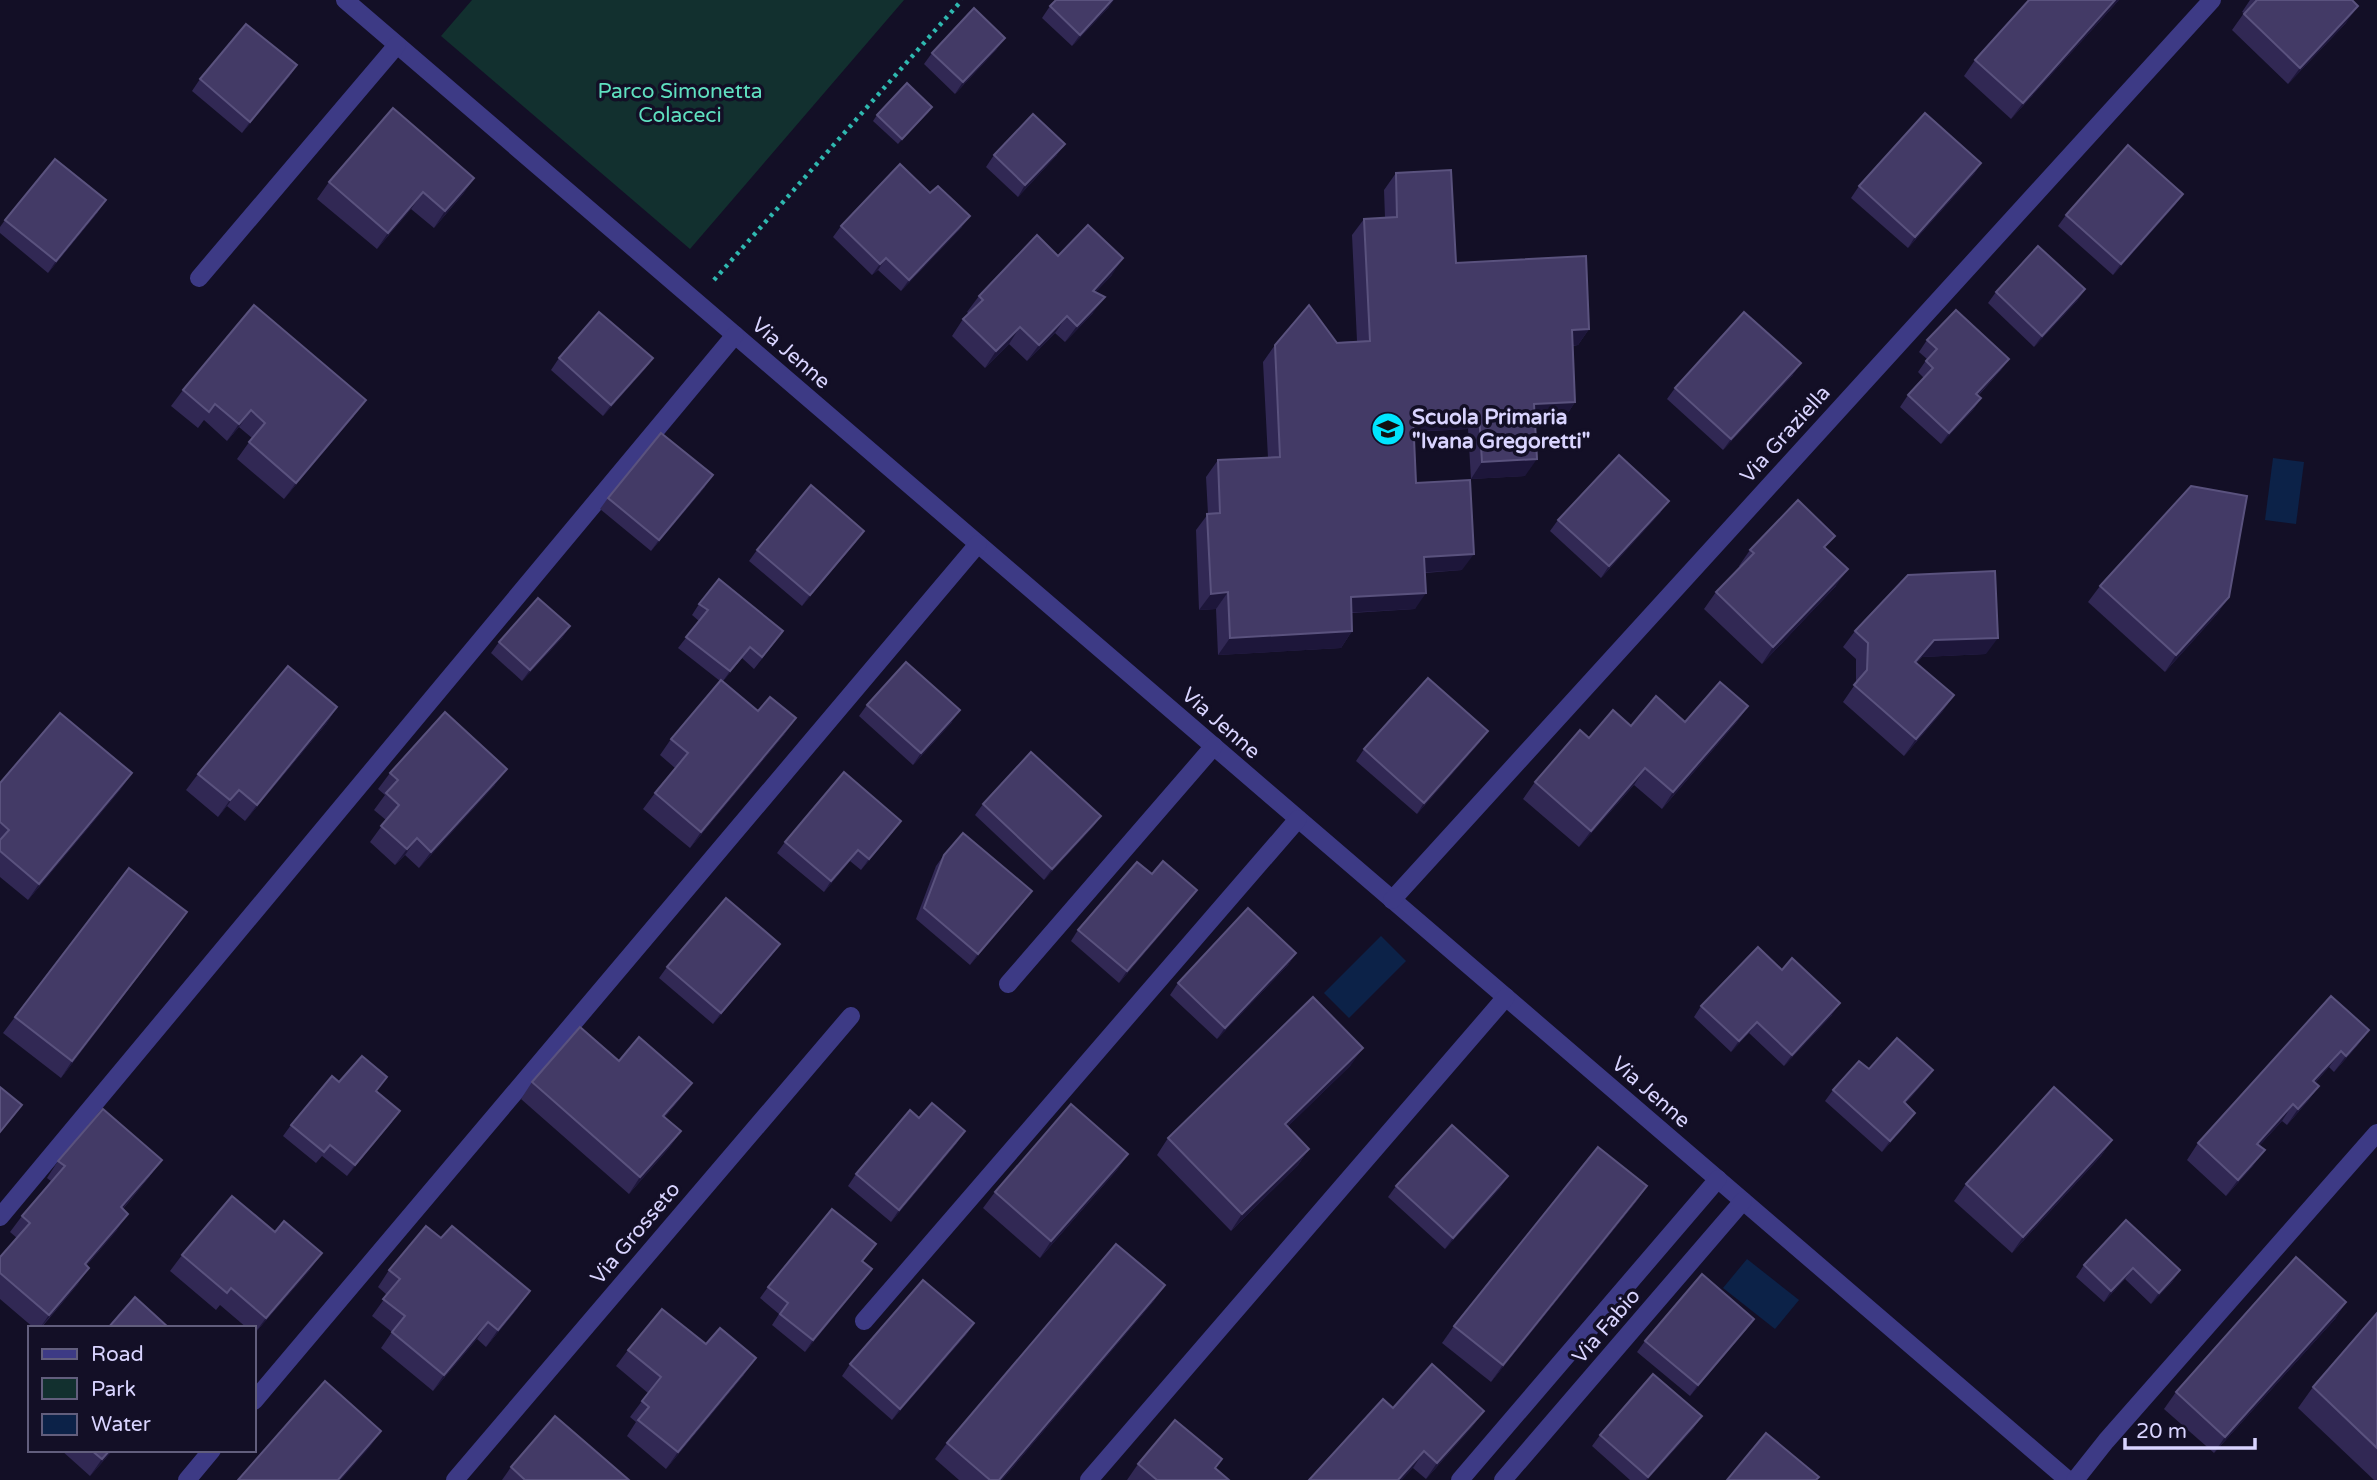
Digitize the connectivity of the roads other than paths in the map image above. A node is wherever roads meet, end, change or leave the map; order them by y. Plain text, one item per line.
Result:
1 (345, 0) edge
2 (2212, 0) edge
3 (397, 45) junction
4 (199, 278) dead end
5 (736, 335) junction
6 (978, 544) junction
7 (1214, 746) junction
8 (1298, 819) junction
9 (1392, 900) junction
10 (1008, 984) dead end
11 (1506, 997) junction
12 (850, 1016) dead end
13 (2377, 1133) edge
14 (1718, 1179) junction
15 (1743, 1201) junction
16 (0, 1217) edge
17 (864, 1321) dead end
18 (256, 1399) edge
19 (210, 1452) edge
20 (187, 1480) edge
21 (455, 1480) edge
22 (1089, 1480) edge
23 (1460, 1480) edge
24 (1503, 1480) edge
25 (2068, 1480) edge
26 (2075, 1480) edge

1 - 3 street, Via Jenne
2 - 9 street, Via Graziella
3 - 4 street
3 - 5 street, Via Jenne
5 - 6 street, Via Jenne
5 - 16 street
6 - 7 street, Via Jenne
6 - 18 street
7 - 8 street, Via Jenne
7 - 10 street
8 - 9 street, Via Jenne
8 - 17 street
9 - 11 street, Via Jenne
11 - 14 street, Via Jenne
11 - 22 street
12 - 21 street, Via Grosseto
13 - 26 street
14 - 15 street, Via Jenne
14 - 23 street
15 - 24 street, Via Fabio
15 - 25 street, Via Jenne
19 - 20 street

